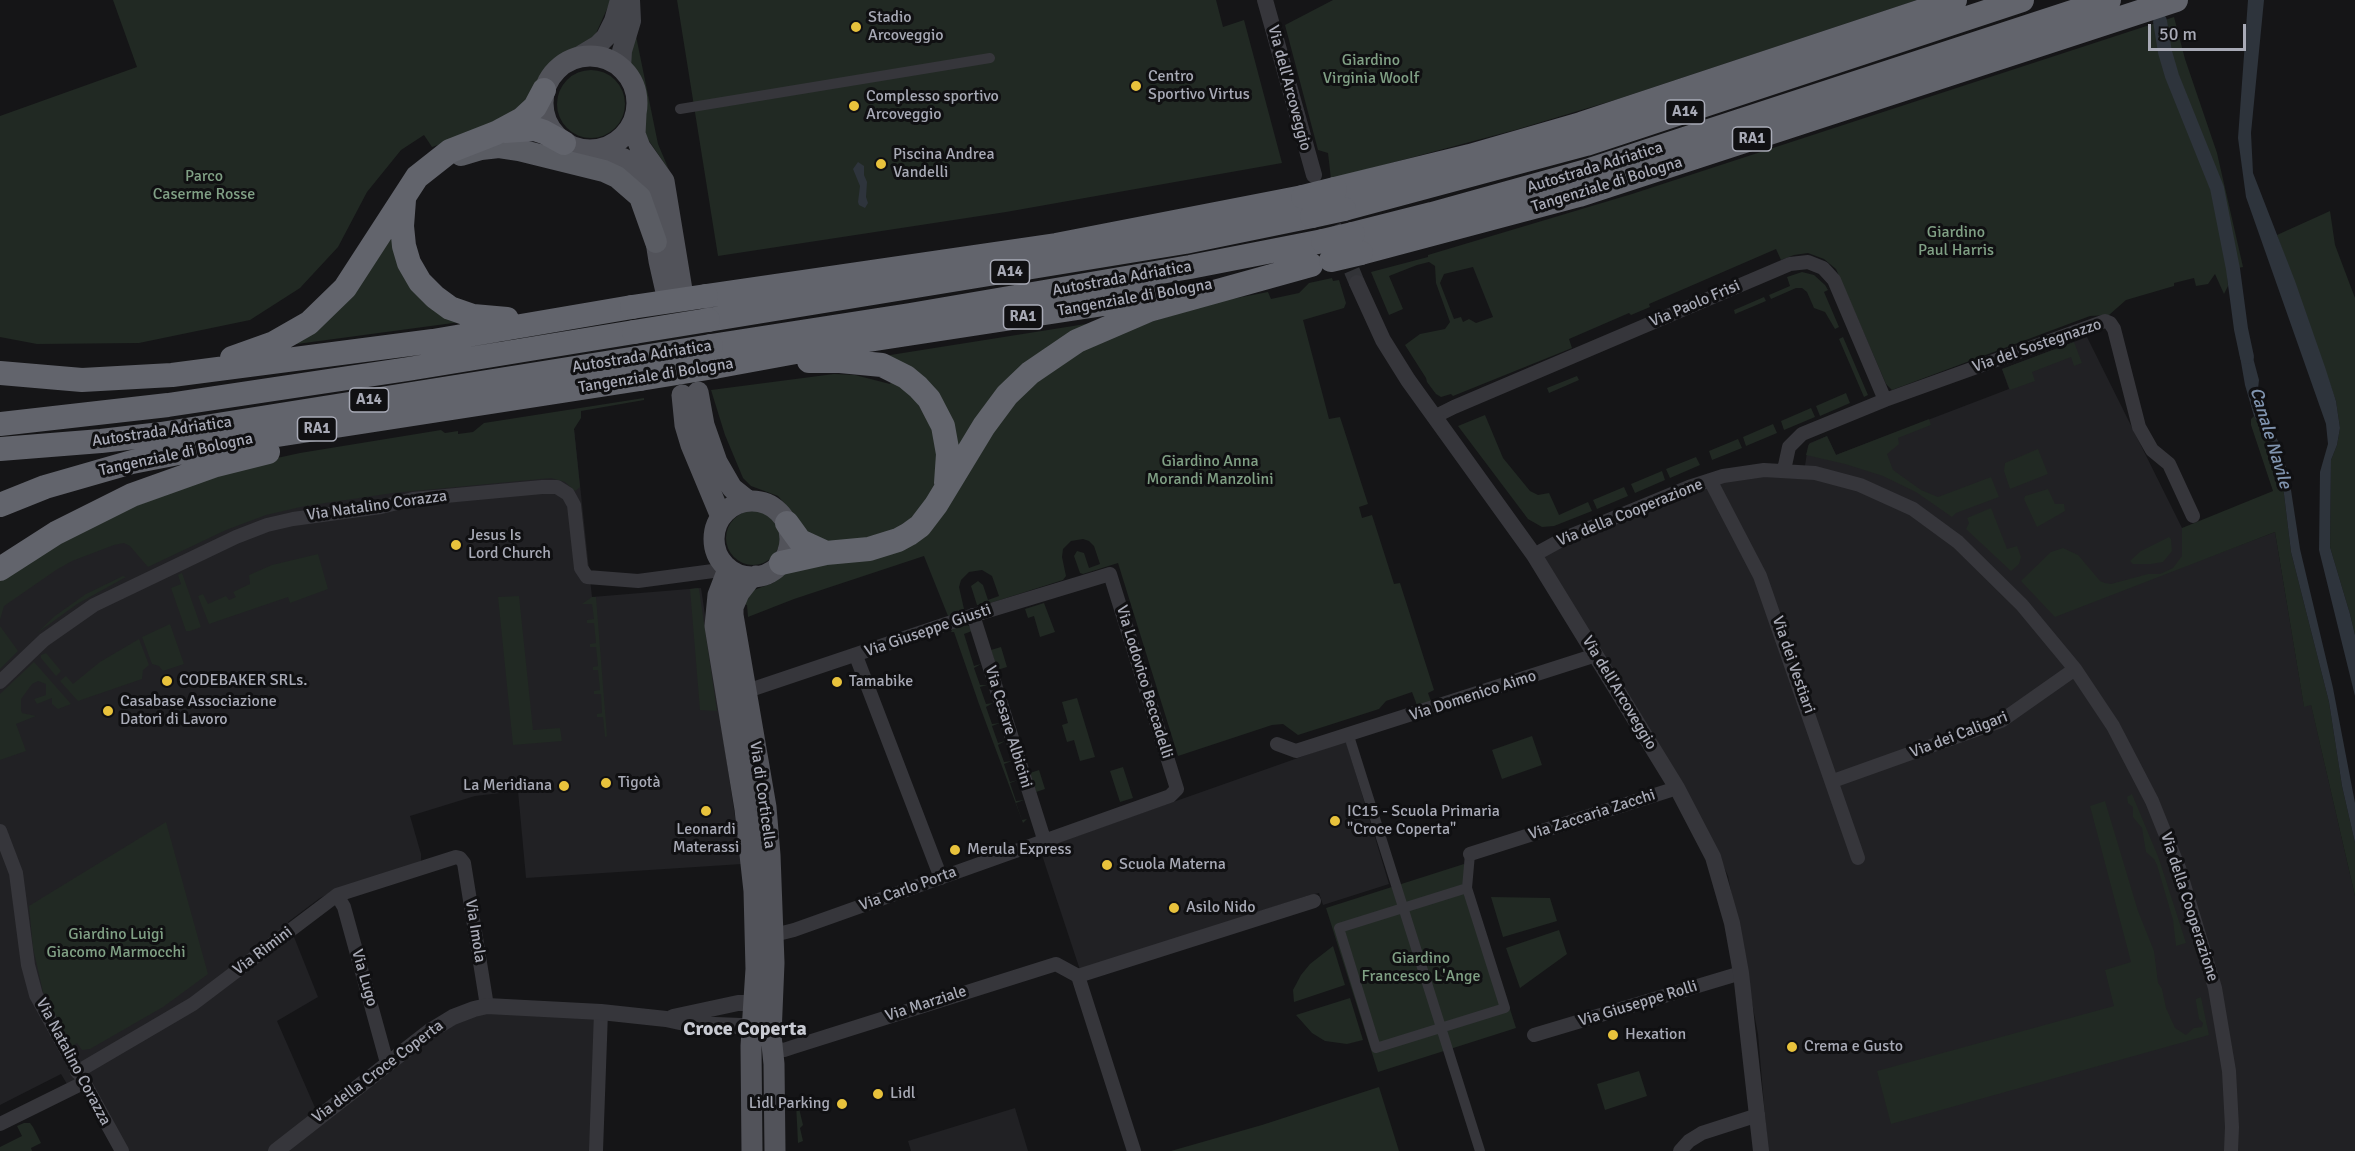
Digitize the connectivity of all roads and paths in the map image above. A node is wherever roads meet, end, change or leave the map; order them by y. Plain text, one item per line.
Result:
1 (620, 0) edge
2 (630, 0) edge
3 (1265, 0) edge
4 (1955, 0) edge
5 (2022, 0) edge
6 (2109, 0) edge
7 (2176, 0) edge
8 (578, 57) junction
9 (990, 58) dead end
10 (621, 68) junction
11 (544, 90) junction
12 (680, 109) dead end
13 (636, 114) junction
14 (496, 133) junction
15 (564, 143) junction
16 (600, 150) junction
17 (1314, 175) dead end
18 (411, 187) junction
19 (1340, 199) junction
20 (1307, 207) junction
21 (656, 242) junction
22 (1357, 243) junction
23 (1322, 255) junction
24 (1357, 283) tunnel mouth
25 (597, 313) junction
26 (718, 359) junction
27 (408, 369) junction
28 (639, 369) junction
29 (0, 373) edge
30 (114, 380) junction
31 (0, 388) edge
32 (508, 400) junction
33 (1885, 400) junction
34 (1434, 417) junction
35 (0, 424) edge
36 (101, 441) junction
37 (0, 449) edge
38 (0, 457) edge
39 (1784, 470) junction
40 (1710, 480) junction
41 (942, 494) junction
42 (747, 500) junction
43 (0, 505) edge
44 (2193, 516) dead end
45 (721, 517) junction
46 (788, 523) junction
47 (826, 553) junction
48 (1534, 555) junction
49 (781, 563) junction
50 (0, 569) edge
51 (728, 569) junction
52 (1110, 574) joint
53 (756, 576) junction
54 (973, 615) junction
55 (1596, 655) junction
56 (856, 656) junction
57 (2075, 669) junction
58 (0, 682) edge
59 (747, 691) junction
60 (1349, 735) junction
61 (1277, 744) dead end
62 (1833, 781) junction
63 (1677, 788) junction
64 (1176, 792) joint
65 (0, 831) edge
66 (1044, 839) junction
67 (1470, 854) joint
68 (460, 858) joint
69 (1858, 858) dead end
70 (941, 878) junction
71 (1467, 888) junction
72 (337, 895) junction
73 (1314, 901) dead end
74 (1403, 907) junction
75 (774, 935) junction
76 (1741, 973) junction
77 (1078, 976) junction
78 (754, 1003) junction
79 (487, 1006) junction
80 (602, 1012) junction
81 (666, 1019) junction
82 (772, 1024) junction
83 (1440, 1028) junction
84 (751, 1032) junction
85 (1534, 1035) dead end
86 (773, 1048) junction
87 (387, 1063) junction
88 (80, 1077) junction
89 (1758, 1116) junction
90 (0, 1124) edge
91 (122, 1151) edge
92 (276, 1151) edge
93 (596, 1151) edge
94 (752, 1151) edge
95 (775, 1151) edge
96 (1134, 1151) edge
97 (1480, 1151) edge
98 (1680, 1151) edge
99 (1761, 1151) edge
100 (2231, 1151) edge

1 - 8 main road
2 - 10 main road
3 - 17 street, Via dell'Arcoveggio
4 - 19 highway
5 - 19 highway, Autostrada Adriatica / A14
6 - 22 highway, Autostrada Adriatica / A14
7 - 22 highway, Tangenziale di Bologna / RA1
8 - 10 main road
8 - 11 main road
9 - 12 street
10 - 13 main road
11 - 14 highway
11 - 15 main road
13 - 16 main road
13 - 21 main road
14 - 15 highway
14 - 18 highway
15 - 16 main road
16 - 21 main road
18 - 21 highway
18 - 25 highway
18 - 30 highway
19 - 20 highway, Autostrada Adriatica / A14, bridge
20 - 25 highway, bridge
20 - 27 highway, Autostrada Adriatica / A14, bridge
22 - 23 highway, Tangenziale di Bologna / RA1, bridge
23 - 26 highway, Autostrada Adriatica / A14
23 - 41 highway
24 - 34 street, Via dell'Arcoveggio
25 - 30 highway
26 - 28 highway, Autostrada Adriatica / A14, bridge
26 - 41 highway
27 - 31 highway
27 - 35 highway, Autostrada Adriatica / A14
28 - 32 highway, Tangenziale di Bologna / RA1
28 - 36 highway, Autostrada Adriatica / A14
29 - 30 highway
32 - 43 highway, Tangenziale di Bologna / RA1
32 - 50 highway
33 - 34 street, Via Paolo Frisi
33 - 39 street, Via del Sostegnazzo
33 - 44 street, Via del Sostegnazzo
34 - 48 street, Via dell'Arcoveggio
36 - 37 highway, Autostrada Adriatica / A14
36 - 38 highway
39 - 40 street, Via della Cooperazione
39 - 57 street, Via della Cooperazione
40 - 48 street, Via della Cooperazione
40 - 62 street, Via dei Vestiari
41 - 47 highway
42 - 45 main road
42 - 45 main road
42 - 46 main road
45 - 51 main road
46 - 47 highway
46 - 49 main road
47 - 49 highway
48 - 55 street, Via dell'Arcoveggio
49 - 53 main road, Via di Corticella
51 - 53 main road
51 - 58 street, Via Natalino Corazza
51 - 78 main road, Via di Corticella
52 - 54 street, Via Giuseppe Giusti
52 - 64 street, Via Lodovico Beccadelli
53 - 59 main road, Via di Corticella
54 - 56 street, Via Giuseppe Giusti
54 - 66 street, Via Cesare Albicini
55 - 60 street, Via Domenico Aimo
55 - 63 street, Via dell'Arcoveggio
56 - 59 street, Via Giuseppe Giusti
56 - 70 street
57 - 62 street, Via dei Caligari
57 - 100 street, Via della Cooperazione
59 - 75 main road, Via di Corticella
60 - 61 street, Via Domenico Aimo
60 - 74 street
62 - 69 street, Via dei Vestiari
63 - 67 street, Via Zaccaria Zacchi
63 - 76 street, Via dell'Arcoveggio
64 - 66 street, Via Carlo Porta
65 - 88 street, Via Natalino Corazza
66 - 70 street, Via Carlo Porta
67 - 71 street, Via Zaccaria Zacchi
68 - 72 street, Via Rimini
68 - 79 street, Via Imola
70 - 75 street, Via Carlo Porta
71 - 74 street
71 - 83 street
72 - 87 street, Via Lugo
72 - 88 street, Via Rimini
73 - 77 street
74 - 83 street
74 - 83 street
75 - 82 main road, Via di Corticella
76 - 85 street, Via Giuseppe Rolli
76 - 89 street, Via dell'Arcoveggio
77 - 86 street, Via Marziale
77 - 96 street
78 - 81 street, Via della Croce Coperta
78 - 82 main road
78 - 84 main road, Via di Corticella
79 - 80 street, Via della Croce Coperta
79 - 87 street, Via della Croce Coperta
80 - 81 street, Via della Croce Coperta
80 - 93 street
81 - 84 street, Via della Croce Coperta
82 - 86 main road, Via di Corticella
83 - 97 street
84 - 86 main road
84 - 94 main road, Via di Corticella
86 - 95 main road, Via di Corticella
87 - 92 street, Via della Croce Coperta
88 - 90 street, Via Rimini
88 - 91 street, Via Natalino Corazza
89 - 98 street
89 - 99 street, Via dell'Arcoveggio

